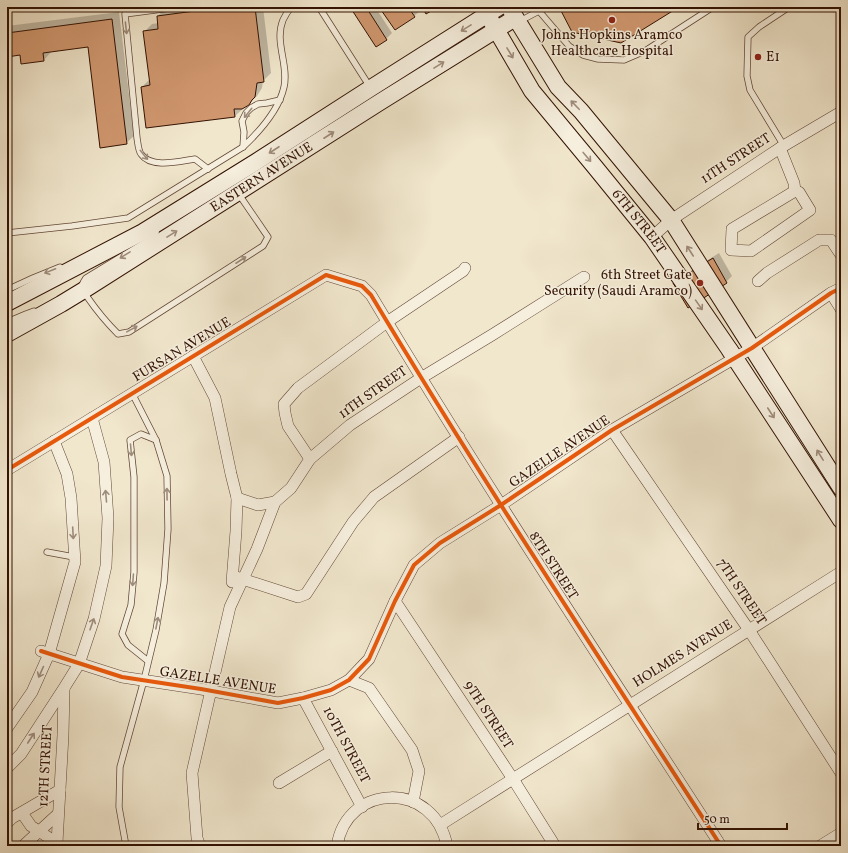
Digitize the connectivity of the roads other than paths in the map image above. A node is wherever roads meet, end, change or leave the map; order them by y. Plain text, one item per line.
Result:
1 (178, 7) edge
2 (291, 7) edge
3 (320, 7) edge
4 (713, 7) edge
5 (789, 7) edge
6 (490, 9) edge
7 (540, 9) edge
8 (514, 16) edge
9 (496, 30) junction
10 (375, 95) junction
11 (280, 100) junction
12 (841, 112) edge
13 (243, 147) junction
14 (782, 147) junction
15 (208, 169) junction
16 (213, 188) junction
17 (234, 188) junction
18 (795, 191) junction
19 (176, 212) junction
20 (671, 220) junction
21 (7, 233) edge
22 (652, 237) junction
23 (113, 248) junction
24 (841, 255) edge
25 (72, 262) dead end
26 (66, 265) dead end
27 (465, 268) dead end
28 (584, 277) dead end
29 (758, 281) dead end
30 (841, 288) edge
31 (7, 290) edge
32 (84, 290) junction
33 (831, 293) junction
34 (371, 295) joint
35 (7, 303) edge
36 (61, 304) junction
37 (841, 309) edge
38 (7, 322) edge
39 (387, 322) junction
40 (7, 334) edge
41 (752, 348) junction
42 (193, 356) junction
43 (735, 358) junction
44 (421, 378) junction
45 (132, 393) junction
46 (92, 418) junction
47 (612, 430) junction
48 (458, 438) junction
49 (156, 440) junction
50 (54, 441) junction
51 (310, 459) junction
52 (7, 470) edge
53 (841, 488) edge
54 (238, 498) junction
55 (275, 502) junction
56 (501, 505) junction
57 (841, 520) edge
58 (47, 552) dead end
59 (74, 557) junction
60 (841, 572) edge
61 (237, 578) junction
62 (395, 601) junction
63 (749, 630) junction
64 (45, 653) junction
65 (148, 661) junction
66 (79, 664) junction
67 (144, 680) junction
68 (349, 680) junction
69 (64, 688) junction
70 (210, 690) junction
71 (303, 698) junction
72 (630, 705) junction
73 (7, 728) edge
74 (332, 750) junction
75 (7, 768) edge
76 (841, 773) edge
77 (513, 779) junction
78 (279, 783) dead end
79 (60, 790) junction
80 (413, 802) junction
81 (362, 807) junction
82 (22, 813) junction
83 (58, 814) junction
84 (7, 823) edge
85 (440, 825) junction
86 (39, 832) junction
87 (841, 833) edge
88 (57, 844) edge
89 (23, 846) edge
90 (126, 846) edge
91 (200, 846) edge
92 (337, 846) edge
93 (447, 846) edge
94 (555, 846) edge
95 (720, 846) edge
96 (820, 846) edge

1 -> 15 lane
2 - 11 lane
3 - 10 lane
4 - 7 lane
5 - 14 lane
6 - 9 main road, 6TH STREET
6 -> 10 main road, EASTERN AVENUE
7 - 8 lane
8 - 9 main road, EASTERN AVENUE
20 -> 8 main road, 6TH STREET
10 -> 9 main road, EASTERN AVENUE
9 -> 22 main road, 6TH STREET
10 -> 16 main road, EASTERN AVENUE
17 -> 10 main road, EASTERN AVENUE
11 - 13 lane
11 -> 13 lane
12 - 14 street, 11TH STREET
13 - 15 lane
14 - 18 street
14 - 20 street, 11TH STREET
15 - 21 lane
16 - 17 lane
16 - 19 main road, EASTERN AVENUE
32 -> 17 main road, EASTERN AVENUE
32 -> 17 lane
18 - 18 street
19 - 23 main road, EASTERN AVENUE
19 -> 32 lane
20 - 22 street, 11TH STREET
41 -> 20 main road, 6TH STREET
22 -> 43 main road, 6TH STREET
23 - 25 lane
23 - 35 main road, EASTERN AVENUE
24 - 29 street
26 -> 31 lane
27 - 39 street
28 - 44 street, 11TH STREET
30 - 33 street, GAZELLE AVENUE
32 - 36 main road, EASTERN AVENUE
33 - 37 street
33 - 41 street, GAZELLE AVENUE
34 - 39 street, 8TH STREET
34 - 42 street, FURSAN AVENUE
36 - 38 lane
36 - 40 main road, EASTERN AVENUE
39 - 44 street, 8TH STREET
39 - 51 street
41 - 43 street, GAZELLE AVENUE
53 -> 41 main road, 6TH STREET
42 - 45 street, FURSAN AVENUE
42 - 54 street, 11TH STREET
43 - 47 street, GAZELLE AVENUE
43 -> 57 main road, 6TH STREET
44 - 48 street, 8TH STREET
44 - 51 street, 11TH STREET
45 - 46 street, FURSAN AVENUE
45 - 49 lane
46 - 50 street, FURSAN AVENUE
66 -> 46 street
47 - 56 street, GAZELLE AVENUE
47 - 63 street, 7TH STREET
48 - 56 street, 8TH STREET
48 - 61 street
65 -> 49 lane
49 -> 65 lane
50 - 52 street, FURSAN AVENUE
50 -> 59 street
51 - 55 street, 11TH STREET
54 - 55 street
54 - 61 street, 11TH STREET
55 - 61 street, 11TH STREET
56 - 62 street, GAZELLE AVENUE
56 - 72 street, 8TH STREET
58 - 59 lane
59 - 64 street
60 - 63 street, HOLMES AVENUE
61 - 70 street, 11TH STREET
62 - 68 street, GAZELLE AVENUE
62 - 77 street, 9TH STREET
63 - 72 street, HOLMES AVENUE
63 - 76 street, 7TH STREET
64 - 66 street, GAZELLE AVENUE
64 -> 73 street
65 - 67 lane
66 - 67 street, GAZELLE AVENUE
66 - 69 street
67 - 70 street, GAZELLE AVENUE
67 - 90 lane
68 - 71 street, GAZELLE AVENUE
68 - 80 street
75 -> 69 street
69 - 79 street, 12TH STREET
70 - 71 street, GAZELLE AVENUE
70 - 91 street, 11TH STREET
71 - 74 street, 10TH STREET
72 - 77 street, HOLMES AVENUE
72 - 95 street, 8TH STREET
74 - 78 street
74 - 81 street, 10TH STREET
77 - 85 street, HOLMES AVENUE
77 - 94 street, 9TH STREET
79 - 82 street
79 - 83 street, 12TH STREET
80 - 81 street
80 - 85 street
81 - 92 street
82 - 84 street
82 - 86 street
83 - 86 street
83 - 88 street, 12TH STREET
85 - 93 street
86 - 88 street
86 - 89 street
87 - 96 street

